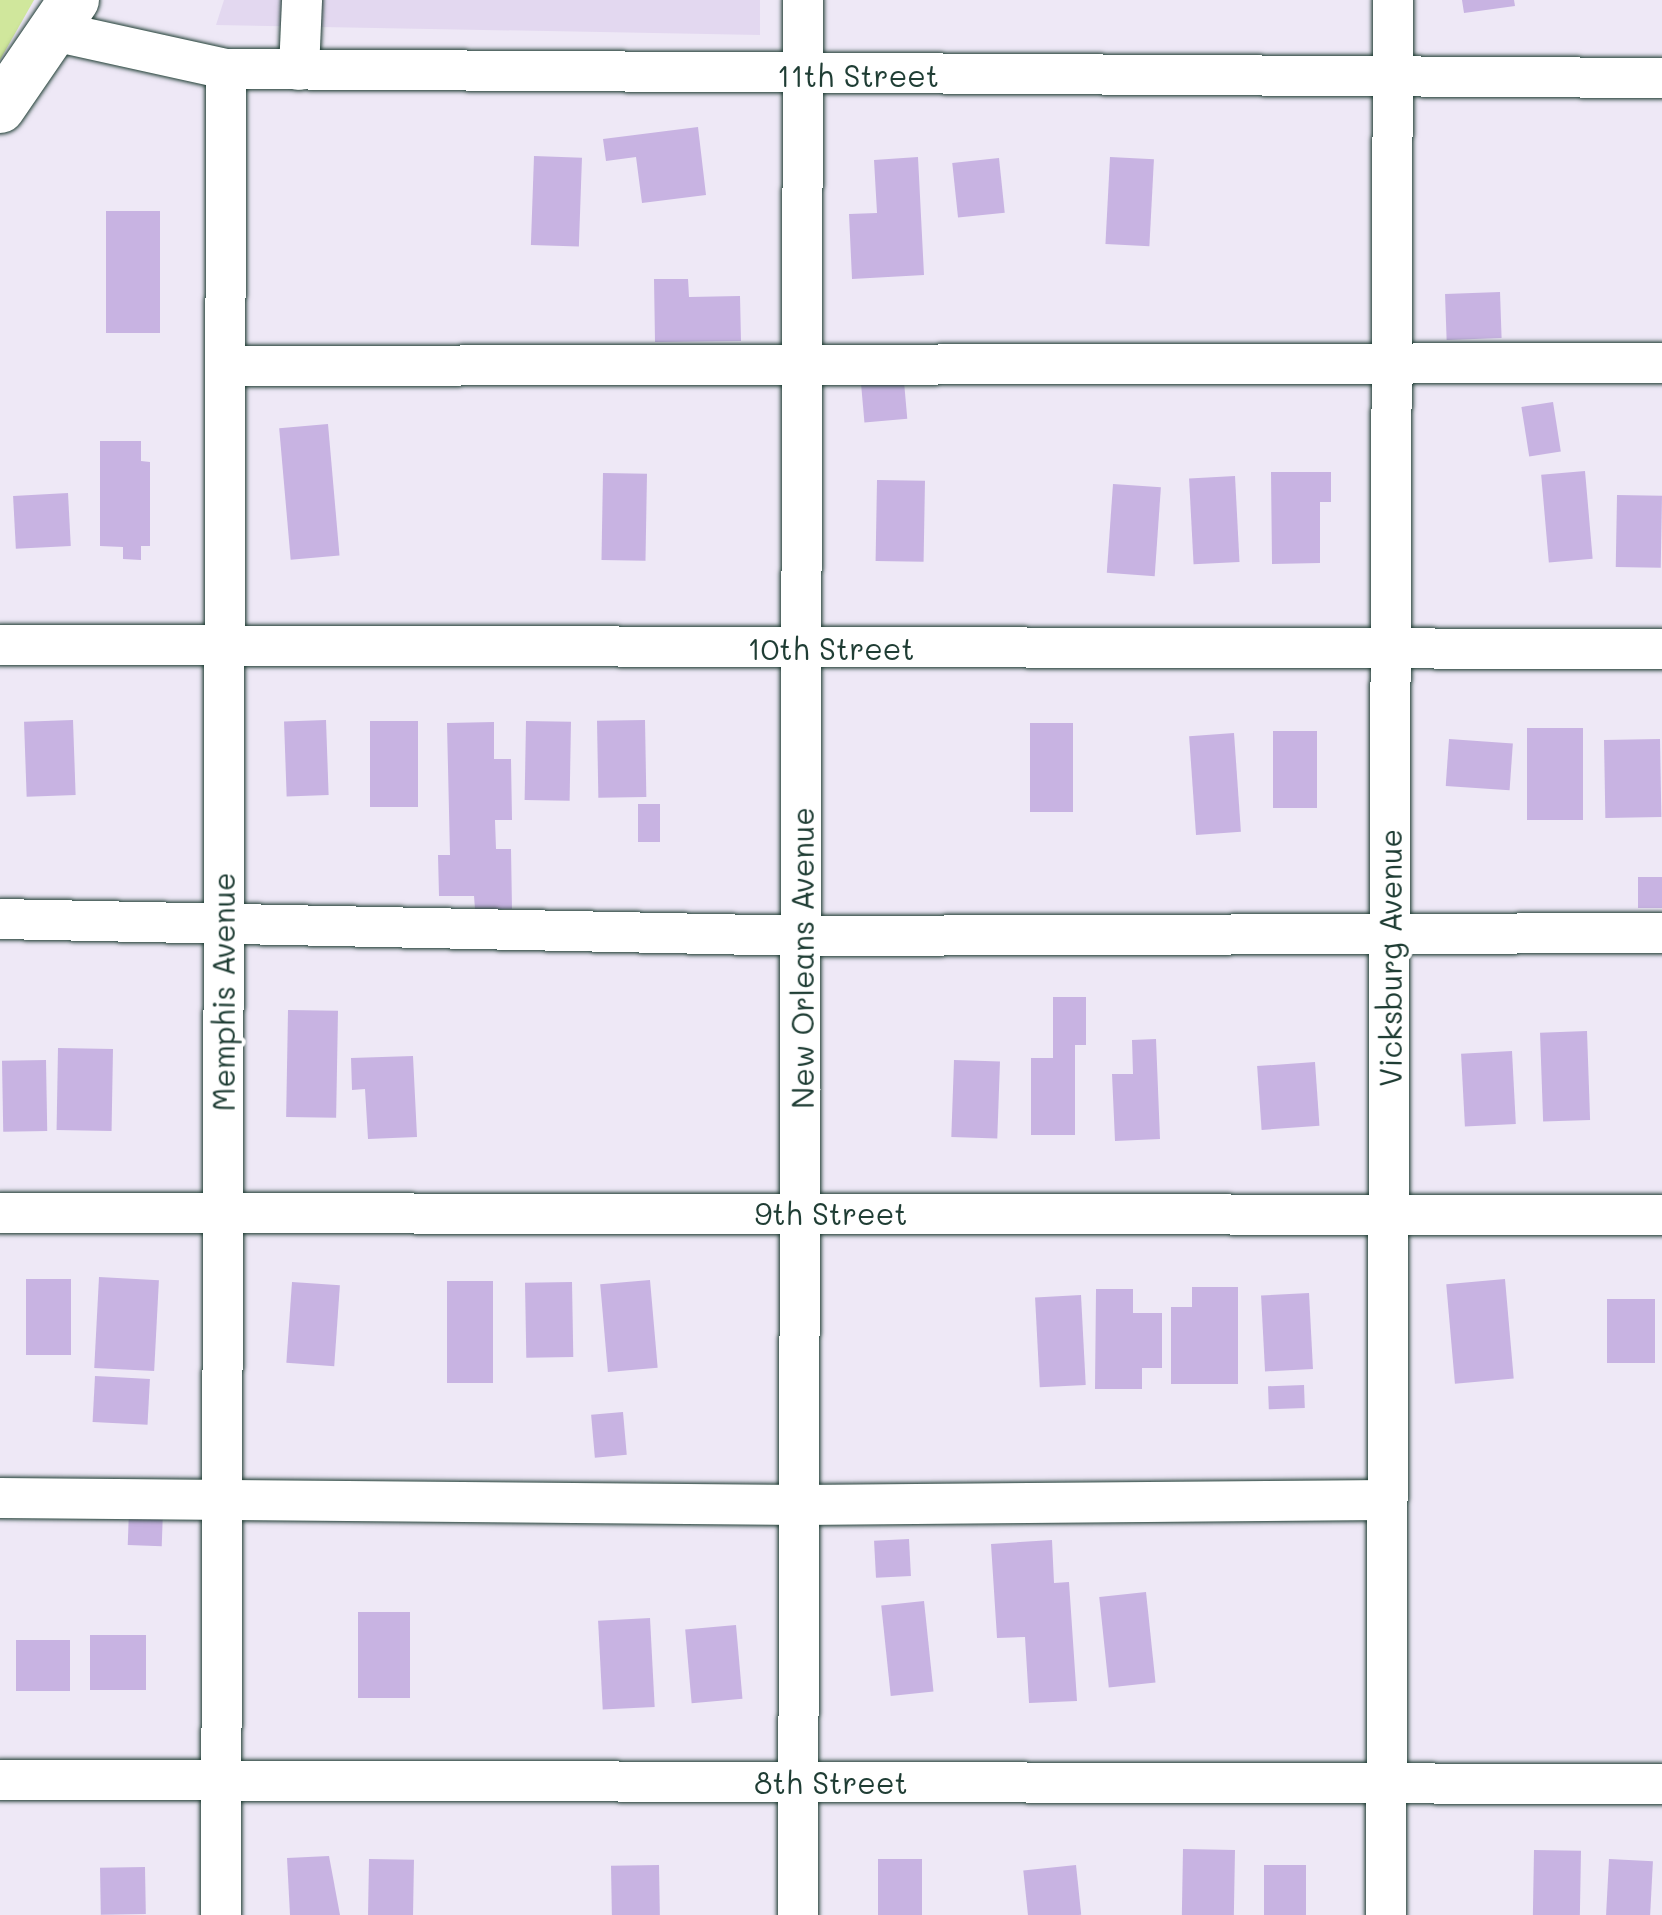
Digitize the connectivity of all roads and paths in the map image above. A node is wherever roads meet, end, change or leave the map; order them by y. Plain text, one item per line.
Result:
1 (302, 0) edge
2 (803, 0) edge
3 (1393, 0) edge
4 (66, 16) edge
5 (226, 69) junction
6 (300, 70) junction
7 (804, 75) junction
8 (1393, 76) junction
9 (1662, 78) edge
10 (0, 108) edge
11 (803, 362) junction
12 (1662, 363) edge
13 (1390, 364) junction
14 (226, 366) junction
15 (0, 645) edge
16 (225, 646) junction
17 (803, 648) junction
18 (1390, 648) junction
19 (1662, 649) edge
20 (0, 919) edge
21 (223, 924) junction
22 (1662, 933) edge
23 (1390, 935) junction
24 (803, 936) junction
25 (801, 1212) junction
26 (0, 1213) edge
27 (222, 1214) junction
28 (1388, 1215) junction
29 (1662, 1215) edge
30 (0, 1498) edge
31 (1386, 1500) junction
32 (219, 1503) junction
33 (800, 1505) junction
34 (0, 1780) edge
35 (221, 1781) junction
36 (798, 1782) junction
37 (1387, 1783) junction
38 (1662, 1784) edge
39 (221, 1915) edge
40 (798, 1915) edge
41 (1386, 1915) edge

1 - 6 street
2 - 7 street, New Orleans Avenue
3 - 8 street, Vicksburg Avenue
4 - 5 street, 11th Street
4 - 10 main road
5 - 6 street, 11th Street
5 - 14 street, Memphis Avenue
6 - 7 street, 11th Street
7 - 8 street, 11th Street
7 - 11 street, New Orleans Avenue
8 - 9 street, 11th Street
8 - 13 street, Vicksburg Avenue
11 - 13 street
11 - 14 street
11 - 17 street, New Orleans Avenue
12 - 13 street
13 - 18 street, Vicksburg Avenue
14 - 16 street, Memphis Avenue
15 - 16 street, 10th Street
16 - 17 street, 10th Street
16 - 21 street, Memphis Avenue
17 - 18 street, 10th Street
17 - 24 street, New Orleans Avenue
18 - 19 street, 10th Street
18 - 23 street, Vicksburg Avenue
20 - 21 street
21 - 24 street
21 - 27 street, Memphis Avenue
22 - 23 street
23 - 24 street
23 - 28 street, Vicksburg Avenue
24 - 25 street, New Orleans Avenue
25 - 27 street, 9th Street
25 - 28 street, 9th Street
25 - 33 street, New Orleans Avenue
26 - 27 street, 9th Street
27 - 32 street, Memphis Avenue
28 - 29 street, 9th Street
28 - 31 street, Vicksburg Avenue
30 - 32 street
31 - 33 street
31 - 37 street, Vicksburg Avenue
32 - 33 street
32 - 35 street, Memphis Avenue
33 - 36 street, New Orleans Avenue
34 - 35 street, 8th Street
35 - 36 street, 8th Street
35 - 39 street, Memphis Avenue
36 - 37 street, 8th Street
36 - 40 street, New Orleans Avenue
37 - 38 street, 8th Street
37 - 41 street, Vicksburg Avenue

